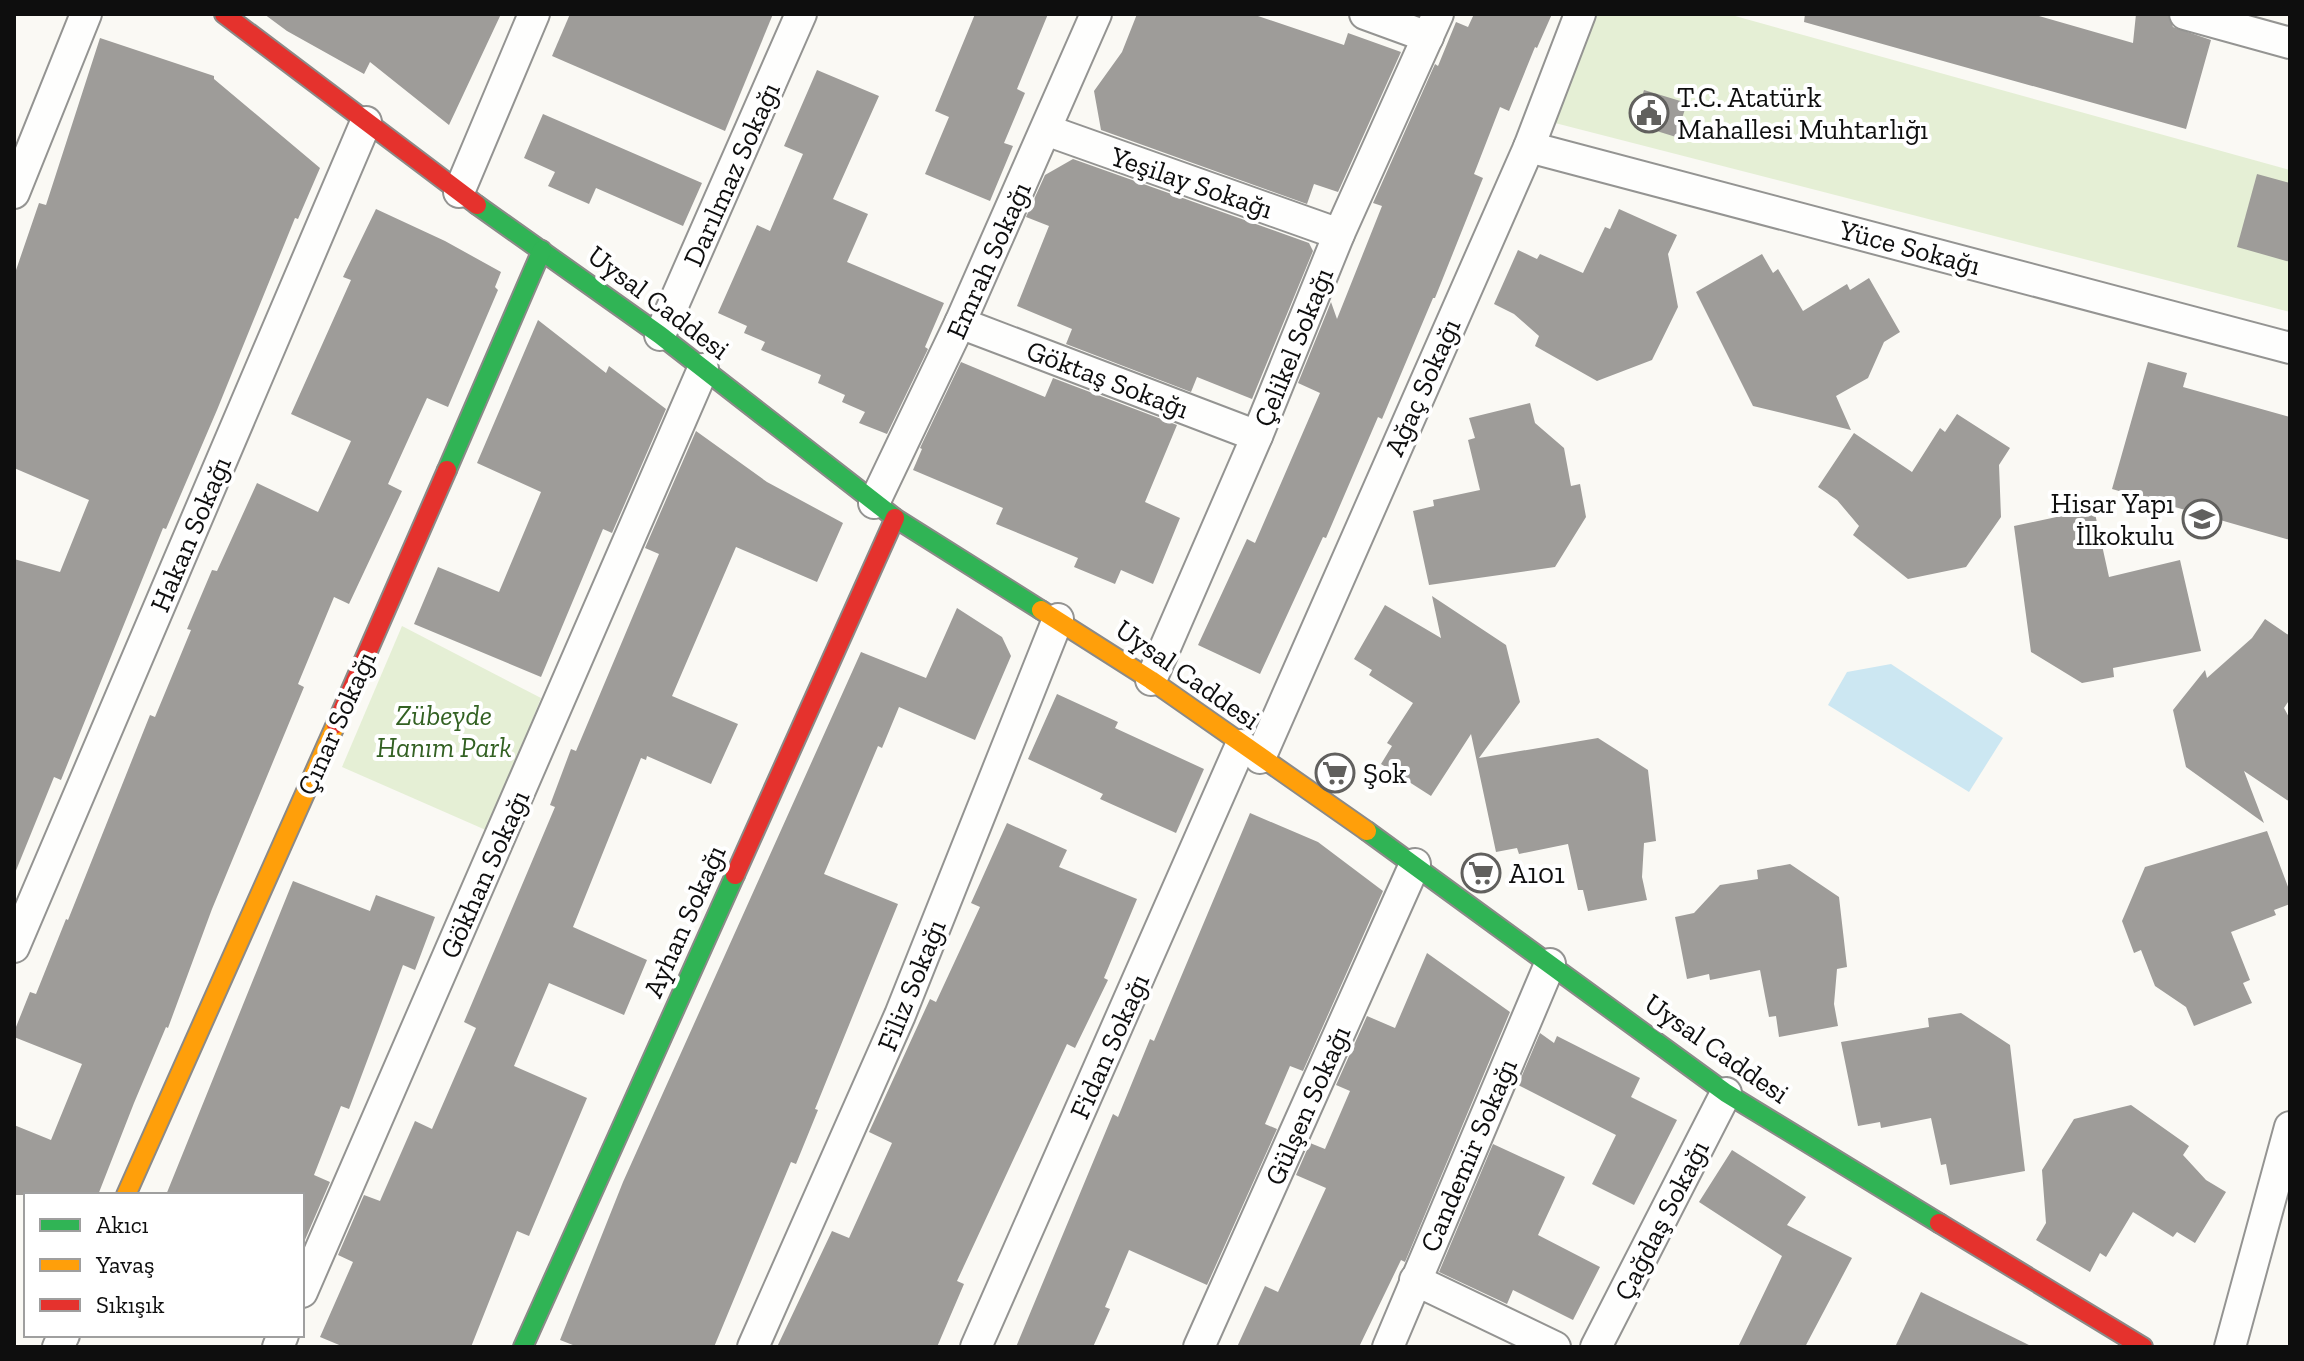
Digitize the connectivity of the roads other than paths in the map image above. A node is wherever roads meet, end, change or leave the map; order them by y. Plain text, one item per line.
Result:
1 (86, 14) edge
2 (534, 14) edge
3 (801, 14) edge
4 (1096, 14) edge
5 (1365, 14) edge
6 (1580, 14) edge
7 (2185, 14) edge
8 (231, 17) edge
9 (1433, 25) edge
10 (2290, 43) edge
11 (366, 122) junction
12 (1046, 130) junction
13 (1529, 147) junction
14 (459, 192) junction
15 (14, 193) edge
16 (1339, 234) junction
17 (542, 250) junction
18 (960, 323) junction
19 (660, 335) junction
20 (2290, 348) edge
21 (703, 369) junction
22 (1257, 436) junction
23 (884, 510) junction
24 (1058, 619) junction
25 (1151, 680) junction
26 (1250, 752) junction
27 (1415, 864) junction
28 (14, 947) edge
29 (1550, 964) junction
30 (1726, 1093) junction
31 (2290, 1127) edge
32 (127, 1193) edge
33 (1415, 1280) junction
34 (304, 1287) edge
35 (523, 1347) edge
36 (753, 1347) edge
37 (976, 1347) edge
38 (1199, 1347) edge
39 (1388, 1347) edge
40 (1555, 1347) edge
41 (1596, 1347) edge
42 (2143, 1347) edge
43 (2230, 1347) edge

1 - 15 street
2 - 14 street
3 - 19 street, Darılmaz Sokağı
4 - 12 street, Emrah Sokağı
5 - 9 street
6 - 13 street, Ağaç Sokağı
7 - 10 street
8 - 11 street, Uysal Caddesi
9 - 16 street, Çelikel Sokağı
11 - 14 street, Uysal Caddesi
11 - 28 street, Hakan Sokağı
12 - 16 street, Yeşilay Sokağı
12 - 18 street, Emrah Sokağı
13 - 20 street, Yüce Sokağı
13 - 26 street, Ağaç Sokağı
14 - 17 street, Uysal Caddesi
16 - 22 street, Çelikel Sokağı
17 - 19 street, Uysal Caddesi
17 - 32 street, Çınar Sokağı
18 - 22 street, Göktaş Sokağı
18 - 23 street, Emrah Sokağı
19 - 21 street, Uysal Caddesi
21 - 23 street, Uysal Caddesi
21 - 34 street, Gökhan Sokağı
22 - 25 street, Çelikel Sokağı
23 - 24 street, Uysal Caddesi
23 - 35 street, Ayhan Sokağı
24 - 25 street, Uysal Caddesi
24 - 36 street, Filiz Sokağı
25 - 26 street, Uysal Caddesi
26 - 27 street, Uysal Caddesi
26 - 37 street, Fidan Sokağı
27 - 29 street, Uysal Caddesi
27 - 38 street, Gülşen Sokağı
29 - 30 street, Uysal Caddesi
29 - 33 street, Candemir Sokağı
30 - 41 street, Çağdaş Sokağı
30 - 42 street, Uysal Caddesi
31 - 43 street
33 - 39 street, Candemir Sokağı
33 - 40 street

